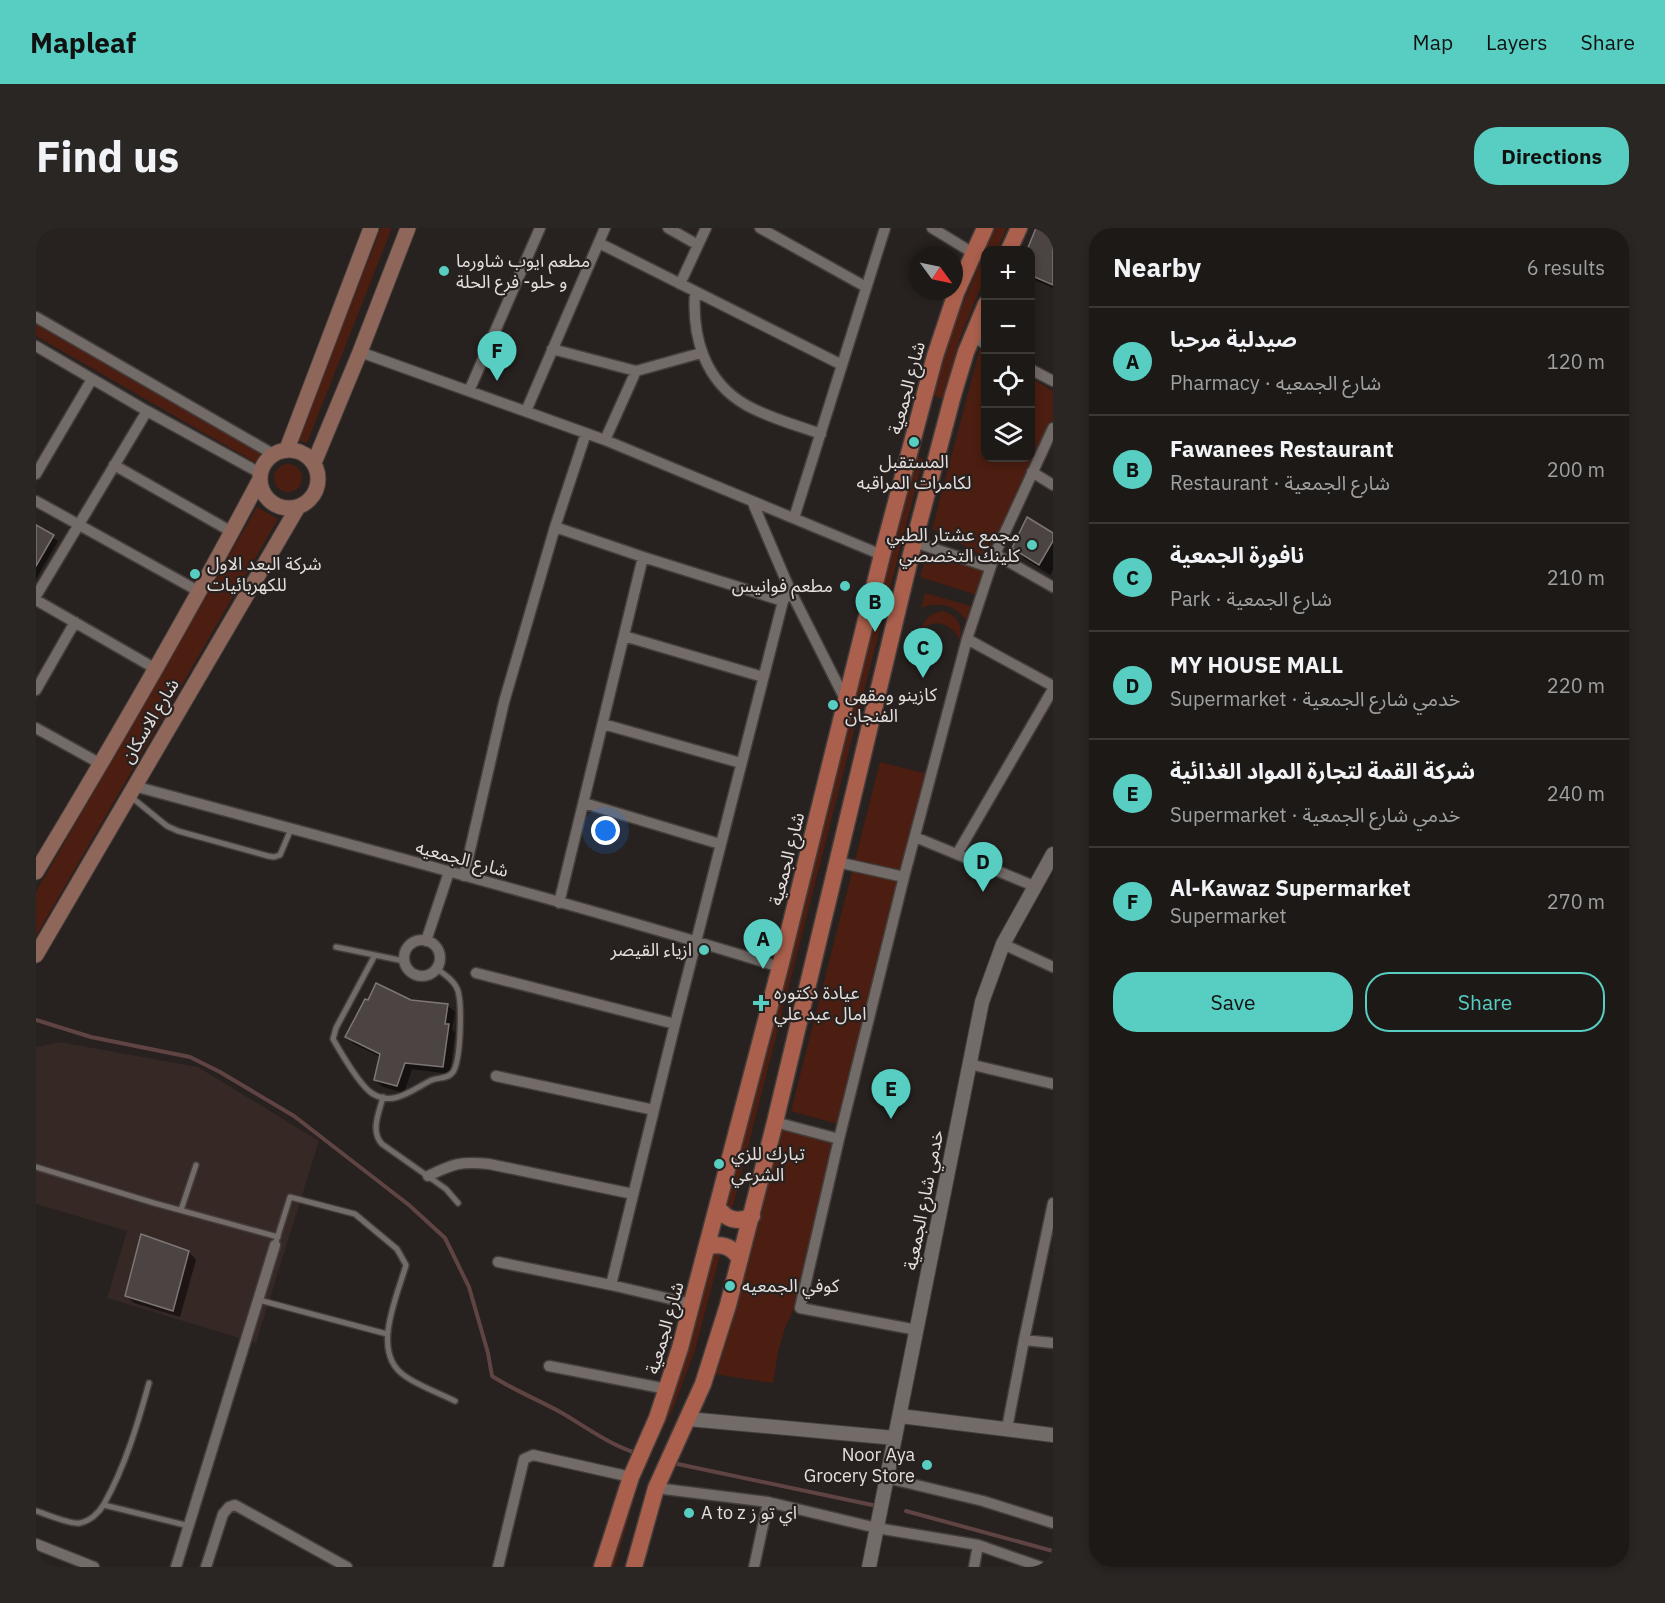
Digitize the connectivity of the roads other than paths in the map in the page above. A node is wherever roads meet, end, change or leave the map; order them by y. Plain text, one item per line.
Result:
1 (371, 228) edge
2 (408, 228) edge
3 (540, 228) edge
4 (605, 228) edge
5 (668, 228) edge
6 (706, 228) edge
7 (760, 228) edge
8 (885, 228) edge
9 (932, 228) edge
10 (985, 228) edge
11 (1019, 228) edge
12 (599, 243) junction
13 (698, 245) junction
14 (1011, 246) edge
15 (973, 253) junction
16 (680, 284) junction
17 (866, 287) junction
18 (695, 292) junction
19 (36, 318) edge
20 (979, 340) edge
21 (37, 349) edge
22 (552, 349) junction
23 (360, 352) junction
24 (701, 353) junction
25 (842, 366) junction
26 (636, 372) junction
27 (1035, 372) edge
28 (92, 379) junction
29 (1053, 381) edge
30 (469, 391) junction
31 (923, 400) junction
32 (949, 408) junction
33 (147, 411) junction
34 (526, 411) junction
35 (1053, 428) edge
36 (586, 433) junction
37 (820, 434) junction
38 (605, 440) junction
39 (280, 452) junction
40 (909, 455) junction
41 (314, 463) junction
42 (114, 465) junction
43 (935, 465) junction
44 (1032, 472) junction
45 (36, 474) edge
46 (260, 477) junction
47 (1053, 485) edge
48 (36, 501) edge
49 (752, 501) junction
50 (298, 507) junction
51 (794, 518) junction
52 (78, 525) junction
53 (555, 527) junction
54 (232, 532) junction
55 (914, 542) junction
56 (995, 554) junction
57 (882, 555) junction
58 (643, 557) junction
59 (989, 567) junction
60 (1053, 587) edge
61 (790, 590) junction
62 (200, 592) junction
63 (36, 598) edge
64 (783, 601) junction
65 (75, 622) junction
66 (624, 636) junction
67 (967, 639) junction
68 (156, 669) junction
69 (763, 677) junction
70 (1053, 688) edge
71 (36, 690) edge
72 (846, 703) junction
73 (603, 724) junction
74 (36, 729) edge
75 (741, 763) junction
76 (101, 764) junction
77 (131, 790) junction
78 (584, 803) junction
79 (291, 829) junction
80 (915, 837) junction
81 (720, 844) junction
82 (957, 854) junction
83 (1053, 855) edge
84 (837, 862) junction
85 (36, 872) edge
86 (449, 872) junction
87 (464, 876) junction
88 (904, 877) junction
89 (1034, 886) junction
90 (559, 903) junction
91 (426, 941) junction
92 (696, 941) junction
93 (1003, 944) junction
94 (336, 947) dead end
95 (36, 955) edge
96 (375, 955) junction
97 (404, 961) junction
98 (1053, 967) edge
99 (436, 968) junction
100 (780, 968) junction
101 (476, 973) dead end
102 (675, 1024) junction
103 (969, 1064) junction
104 (496, 1076) dead end
105 (1053, 1084) edge
106 (383, 1097) junction
107 (654, 1110) junction
108 (775, 1122) junction
109 (839, 1139) junction
110 (196, 1165) dead end
111 (36, 1167) edge
112 (428, 1176) junction
113 (633, 1194) junction
114 (458, 1203) dead end
115 (1053, 1203) edge
116 (718, 1208) junction
117 (181, 1210) junction
118 (752, 1216) junction
119 (277, 1241) junction
120 (707, 1247) junction
121 (740, 1259) junction
122 (498, 1262) dead end
123 (611, 1285) junction
124 (259, 1300) junction
125 (692, 1304) junction
126 (917, 1330) junction
127 (387, 1334) junction
128 (1024, 1340) junction
129 (1053, 1343) edge
130 (549, 1366) dead end
131 (149, 1383) dead end
132 (668, 1389) junction
133 (455, 1401) dead end
134 (900, 1416) junction
135 (688, 1419) junction
136 (1007, 1428) junction
137 (1053, 1435) edge
138 (895, 1438) junction
139 (631, 1477) junction
140 (887, 1478) junction
141 (656, 1488) junction
142 (768, 1502) junction
143 (104, 1505) junction
144 (36, 1511) edge
145 (1053, 1523) edge
146 (189, 1527) junction
147 (877, 1528) junction
148 (36, 1544) edge
149 (978, 1545) junction
150 (94, 1567) edge
151 (177, 1567) edge
152 (206, 1567) edge
153 (347, 1567) edge
154 (498, 1567) edge
155 (602, 1567) edge
156 (634, 1567) edge
157 (754, 1567) edge
158 (869, 1567) edge
159 (974, 1567) edge
160 (1041, 1567) edge

1 - 39 main road
2 - 23 main road
3 - 30 street
4 - 12 street
5 - 13 street
6 - 13 street
7 - 17 street
8 - 17 street
9 - 15 street
10 - 15 main road, شارع الجمعية
11 - 14 main road
12 - 16 street
12 - 22 street
13 - 16 street
15 - 31 main road, شارع الجمعية
16 - 18 street
17 - 25 street
18 - 24 street
18 - 25 street
19 - 39 street
20 - 32 main road
21 - 28 street
22 - 26 street
22 - 34 street
23 - 30 street
23 - 41 main road
24 - 26 street
24 - 37 street
25 - 37 street
26 - 38 street
27 - 29 street
28 - 33 street
28 - 45 street
30 - 34 street
31 - 32 main road
31 - 40 main road, شارع الجمعية
32 - 43 main road
33 - 42 street
33 - 46 street
34 - 36 street
35 - 44 street
36 - 38 street
36 - 53 street
37 - 51 street
38 - 49 street
39 - 41 main road
39 - 46 main road
40 - 43 main road
40 - 57 main road, شارع الجمعية
41 - 50 main road
42 - 52 street
42 - 54 street
43 - 55 main road
44 - 47 street
44 - 56 street
46 - 50 main road
46 - 54 main road, شارع الاسكان
48 - 52 street
49 - 51 street
49 - 61 street
50 - 77 main road, شارع الاسكان
51 - 57 street
52 - 62 street
52 - 63 street
53 - 58 street
53 - 87 street
54 - 62 main road, شارع الاسكان
55 - 59 street
55 - 84 main road
56 - 59 street
56 - 60 street
57 - 72 main road, شارع الجمعية
58 - 64 street
58 - 66 street
59 - 67 street
61 - 64 street
61 - 72 street
62 - 68 main road, شارع الاسكان
63 - 65 street
64 - 69 street
65 - 68 street
65 - 71 street
66 - 69 street
66 - 73 street
67 - 70 street
67 - 80 street
68 - 76 main road, شارع الاسكان
69 - 75 street
70 - 82 street
72 - 100 main road, شارع الجمعية
73 - 75 street
73 - 78 street
74 - 76 street
75 - 81 street
76 - 85 main road, شارع الاسكان
77 - 79 street, شارع الجمعيه
77 - 79 lane
77 - 95 main road, شارع الاسكان
78 - 81 street
78 - 90 street
79 - 86 street, شارع الجمعيه
80 - 82 street
80 - 88 street
81 - 92 street
82 - 89 street
83 - 89 street, خدمي شارع الجمعية
84 - 88 street
84 - 108 main road
86 - 87 street, شارع الجمعيه
86 - 91 street
87 - 90 street, شارع الجمعيه
88 - 109 street
89 - 93 street, خدمي شارع الجمعية
90 - 92 street, شارع الجمعيه
91 - 97 street
91 - 99 street
92 - 100 street, شارع الجمعيه
92 - 102 street
93 - 98 street
93 - 103 street, خدمي شارع الجمعية
94 - 96 lane
96 - 97 lane
96 - 106 lane
97 - 99 street
99 - 106 lane
100 - 116 main road, شارع الجمعية
101 - 102 street
102 - 107 street
103 - 105 street
103 - 126 street, خدمي شارع الجمعية
104 - 107 street
106 - 112 lane
107 - 113 street
108 - 109 street
108 - 118 main road
109 - 126 street
110 - 117 lane
111 - 117 lane
112 - 113 street
112 - 114 lane
113 - 123 street
115 - 128 street
116 - 118 main road
116 - 120 main road, شارع الجمعية
117 - 119 lane
118 - 121 main road
119 - 124 street
119 - 127 lane
120 - 121 main road
120 - 125 main road, شارع الجمعية
121 - 135 main road
122 - 123 street
123 - 125 street
124 - 127 lane
124 - 146 street
125 - 132 main road, شارع الجمعية
126 - 134 street, خدمي شارع الجمعية
127 - 133 lane
128 - 129 street
128 - 136 street
130 - 132 street
131 - 143 lane
132 - 139 main road, شارع الجمعية
134 - 136 street
134 - 138 street, خدمي شارع الجمعية
135 - 138 street
135 - 141 main road
136 - 137 street
138 - 140 street, خدمي شارع الجمعية
139 - 154 street
139 - 155 main road, شارع الجمعية
140 - 145 street
140 - 147 street, خدمي شارع الجمعية
141 - 142 street
141 - 156 main road
142 - 147 street
142 - 157 street
143 - 144 lane
143 - 146 lane
146 - 151 street
147 - 149 street
147 - 158 street, خدمي شارع الجمعية
148 - 150 street
149 - 159 street
149 - 160 street
152 - 153 street

